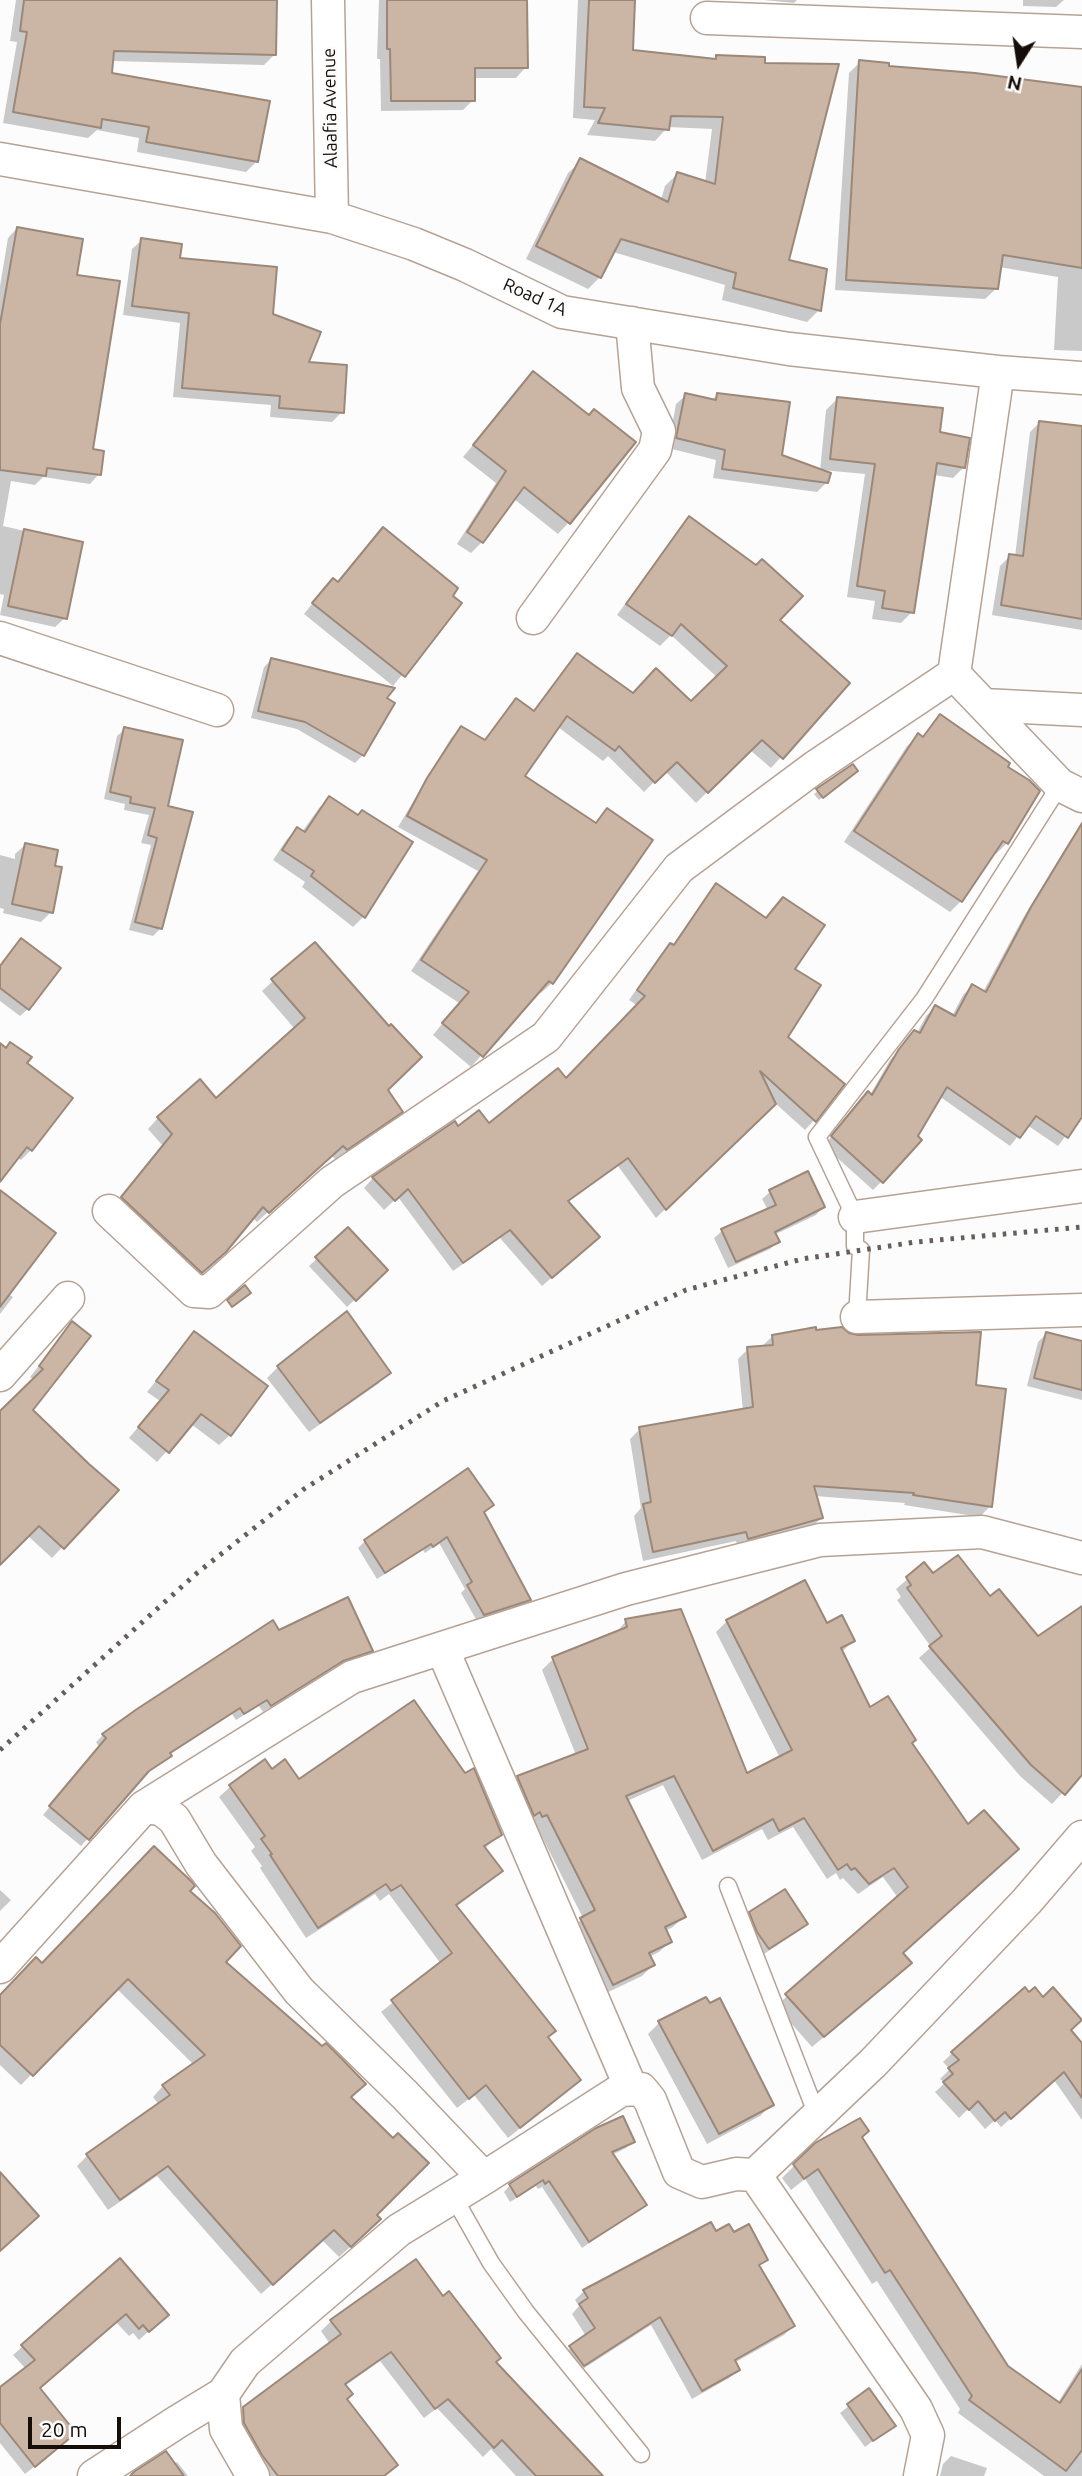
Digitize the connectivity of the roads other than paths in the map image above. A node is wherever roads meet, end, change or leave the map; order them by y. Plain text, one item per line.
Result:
1 (328, 0) edge
2 (866, 12) edge
3 (707, 18) dead end
4 (1082, 32) edge
5 (0, 159) edge
6 (332, 217) junction
7 (632, 323) junction
8 (998, 372) junction
9 (1082, 378) edge
10 (533, 618) dead end
11 (0, 638) edge
12 (954, 674) junction
13 (984, 705) junction
14 (217, 710) dead end
15 (1082, 710) edge
16 (1071, 790) edge
17 (1082, 1186) edge
18 (109, 1211) dead end
19 (855, 1217) junction
20 (68, 1298) dead end
21 (1082, 1310) edge
22 (857, 1317) joint
23 (0, 1375) edge
24 (1082, 1558) edge
25 (442, 1648) junction
26 (144, 1807) junction
27 (1082, 1837) edge
28 (728, 1886) dead end
29 (0, 1968) edge
30 (631, 2088) junction
31 (817, 2115) junction
32 (755, 2175) junction
33 (484, 2178) junction
34 (453, 2196) junction
35 (223, 2394) junction
36 (641, 2454) dead end
37 (94, 2476) edge
38 (253, 2476) edge
39 (920, 2476) edge

1 - 6 street, Alaafia Avenue
2 - 3 street
2 - 4 street
5 - 6 street, Road 1A
6 - 7 street, Road 1A
7 - 8 street, Road 1A
7 - 10 street
8 - 9 street, Road 1A
8 - 12 street
11 - 14 street
12 - 13 street
12 - 18 street
13 - 15 street
13 - 16 street
16 - 19 lane
17 - 19 street
19 - 22 lane
20 - 23 street
21 - 22 street
24 - 25 street
25 - 26 street
25 - 30 street
26 - 29 street
26 - 33 street
27 - 31 street
28 - 31 lane
30 - 32 street
30 - 33 street
31 - 32 street
32 - 39 street
33 - 34 street
34 - 35 street
34 - 36 lane
35 - 37 street
35 - 38 street

